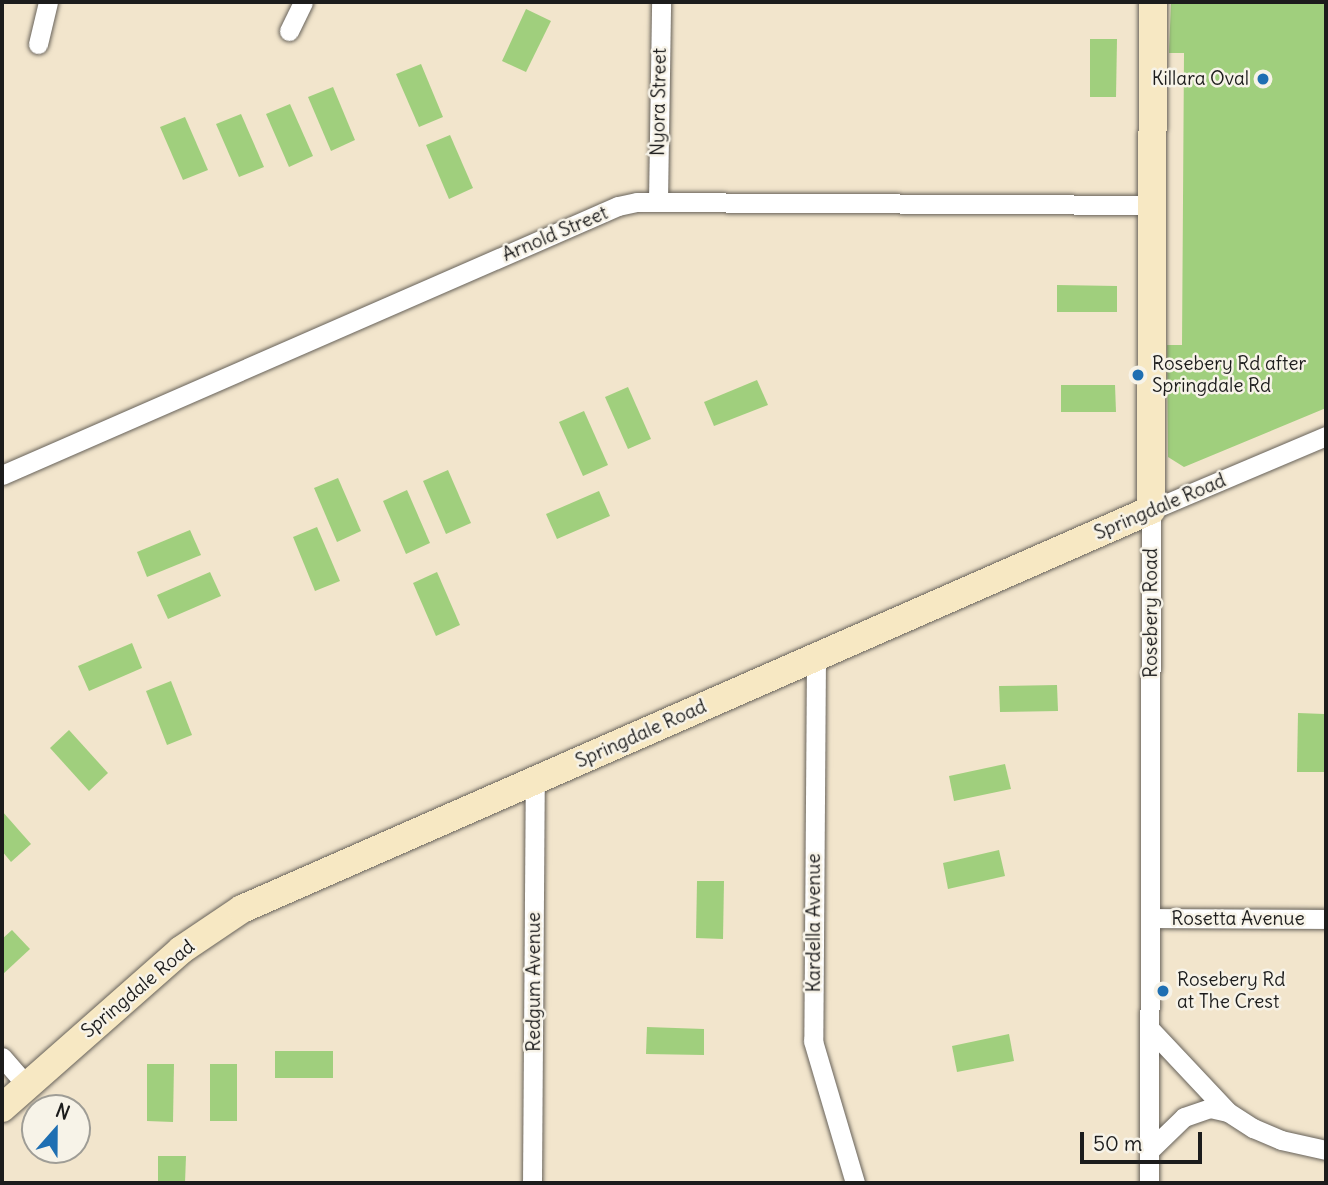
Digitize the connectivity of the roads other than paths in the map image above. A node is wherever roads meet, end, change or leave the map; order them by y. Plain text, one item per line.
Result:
1 (48, 2) edge
2 (303, 2) edge
3 (661, 2) edge
4 (1153, 2) edge
5 (289, 31) dead end
6 (38, 44) dead end
7 (659, 201) junction
8 (1153, 205) junction
9 (1326, 436) edge
10 (2, 475) edge
11 (1151, 510) junction
12 (816, 657) junction
13 (535, 780) junction
14 (1150, 918) junction
15 (1326, 919) edge
16 (1150, 1029) junction
17 (2, 1057) edge
18 (26, 1085) junction
19 (2, 1108) edge
20 (1228, 1112) junction
21 (1150, 1150) junction
22 (1326, 1150) edge
23 (533, 1183) edge
24 (855, 1183) edge
25 (1149, 1183) edge

1 - 6 street
2 - 5 street
3 - 7 street, Nyora Street
4 - 8 main road, Rosebery Road
7 - 8 street, Arnold Street
7 - 10 street, Arnold Street
8 - 11 main road, Rosebery Road
9 - 11 street, Springdale Road
11 - 12 main road, Springdale Road
11 - 14 street, Rosebery Road
12 - 13 main road, Springdale Road
12 - 24 street, Kardella Avenue
13 - 18 main road, Springdale Road
13 - 23 street, Redgum Avenue
14 - 15 street, Rosetta Avenue
14 - 16 street, Rosebery Road
16 - 20 street
16 - 21 street, Rosebery Road
17 - 18 street
18 - 19 main road, Springdale Road
20 - 21 street
20 - 22 street
21 - 25 street, Rosebery Road

